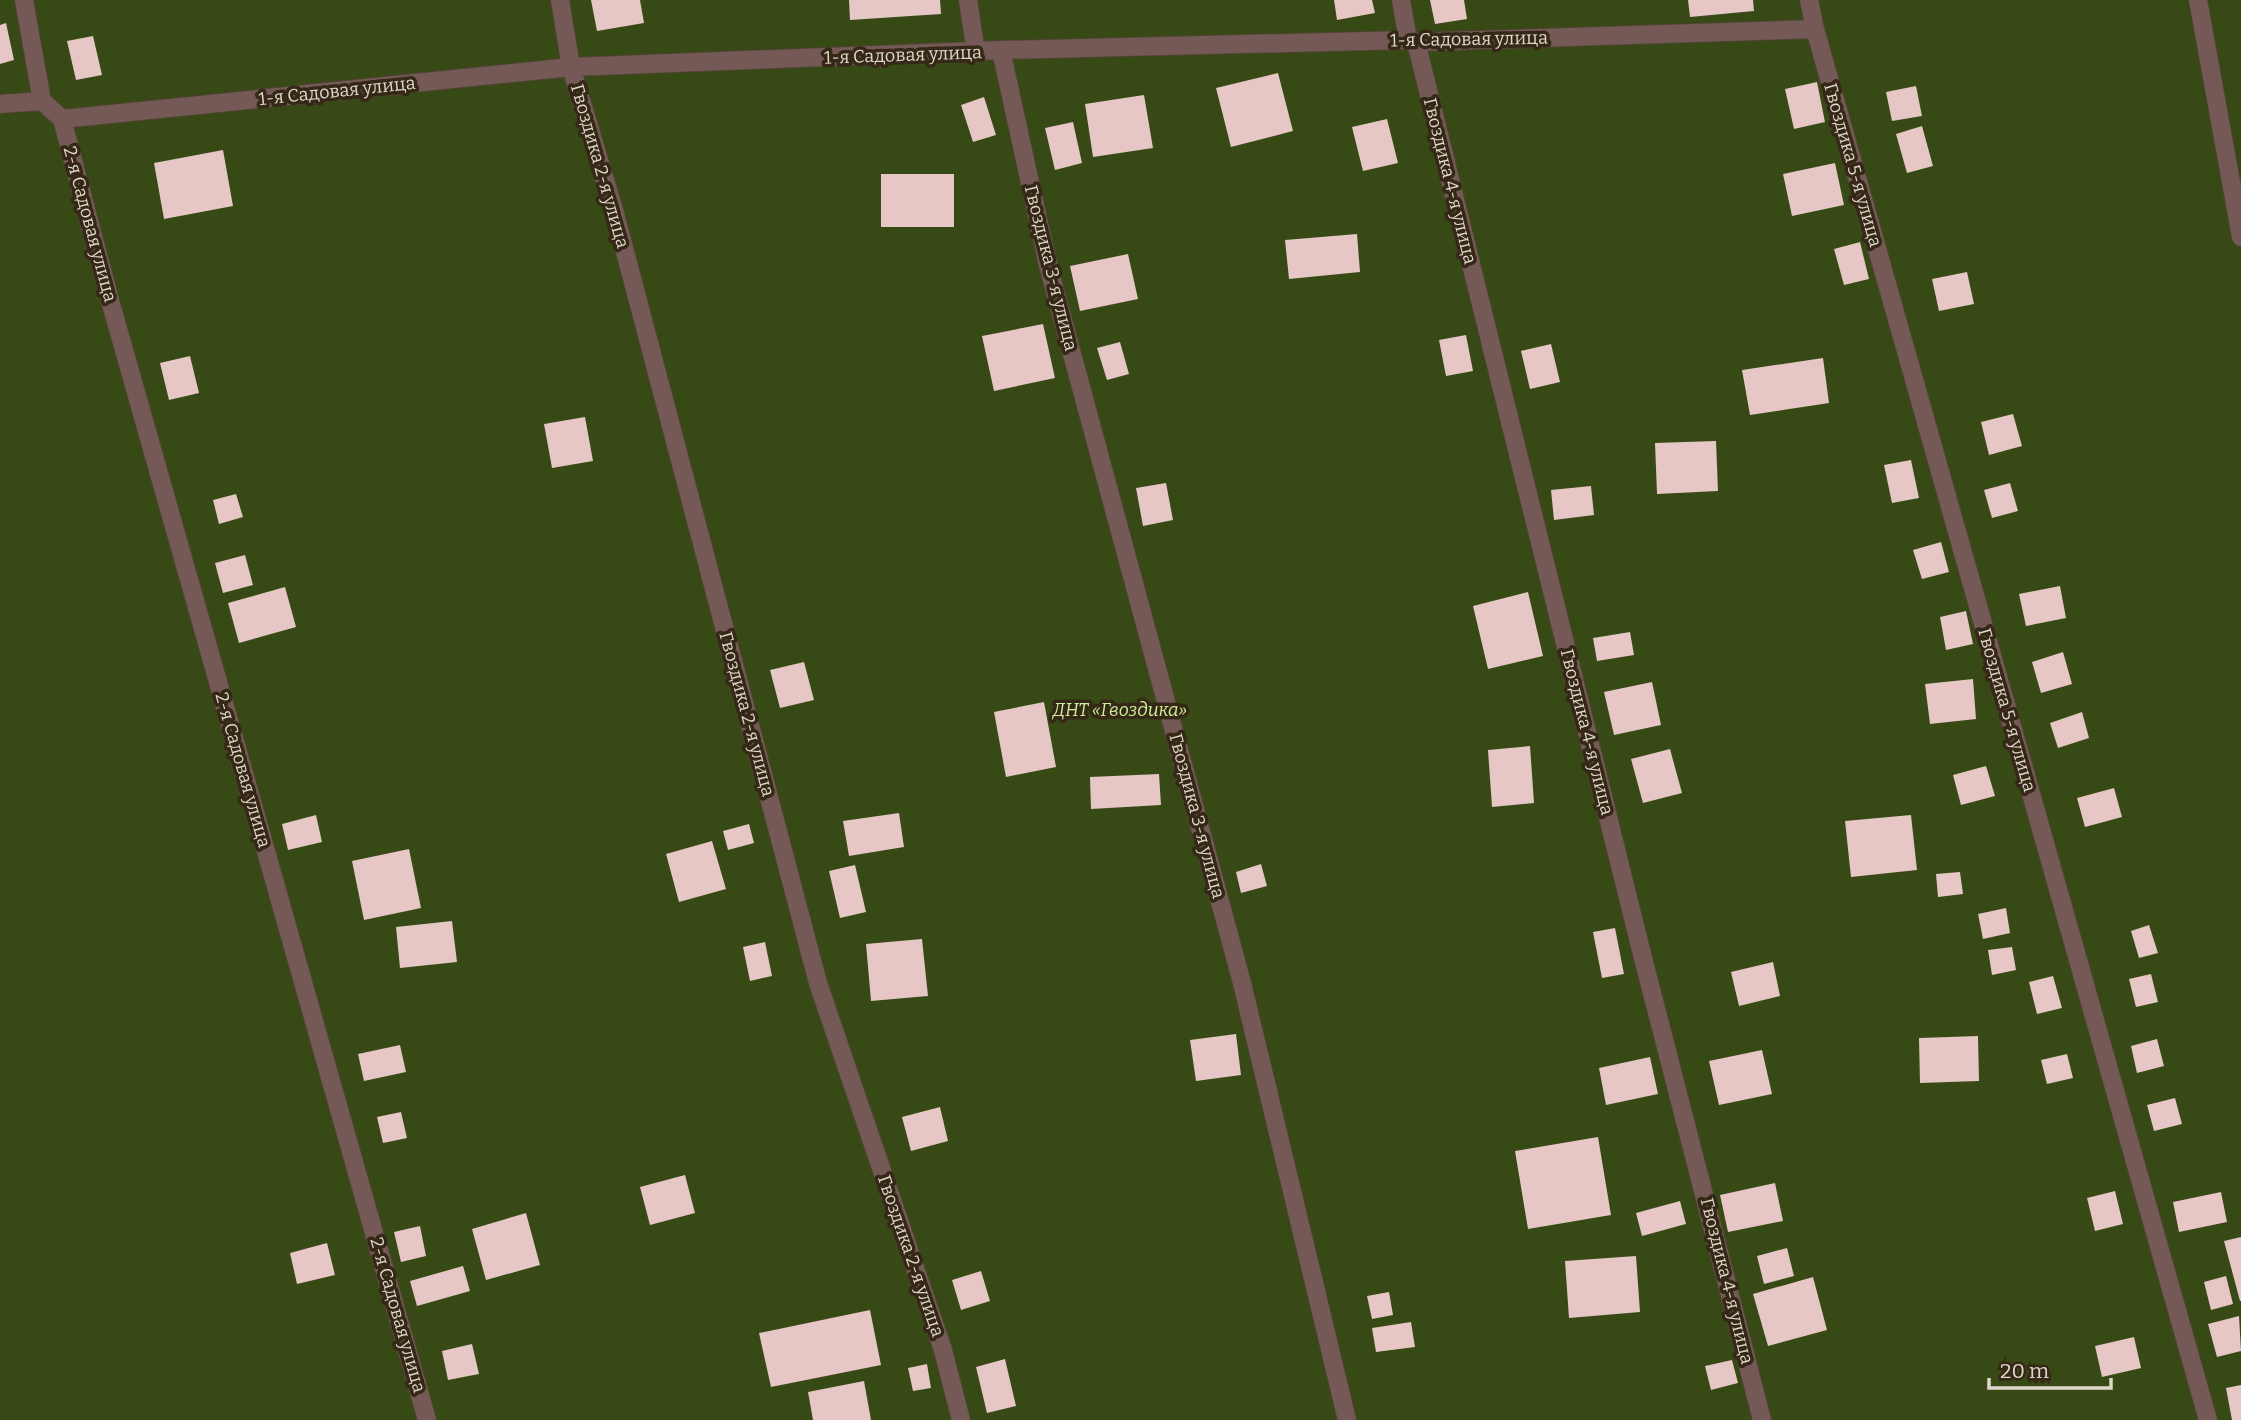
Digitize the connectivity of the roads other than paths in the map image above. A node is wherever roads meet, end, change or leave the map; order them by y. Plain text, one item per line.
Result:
1 (24, 0) edge
2 (560, 0) edge
3 (968, 0) edge
4 (1401, 0) edge
5 (1809, 0) edge
6 (2198, 0) edge
7 (1815, 29) junction
8 (1412, 41) junction
9 (1001, 50) junction
10 (976, 53) junction
11 (572, 67) junction
12 (43, 101) junction
13 (0, 104) edge
14 (62, 119) junction
15 (2241, 237) edge
16 (427, 1420) edge
17 (961, 1420) edge
18 (1347, 1420) edge
19 (1762, 1420) edge
20 (2208, 1420) edge

1 - 12 street
2 - 11 street, Гвоздика 2-я улица
3 - 10 street
4 - 8 street, Гвоздика 4-я улица
5 - 7 street, Гвоздика 5-я улица
6 - 15 street
7 - 8 street, 1-я Садовая улица
7 - 20 street, Гвоздика 5-я улица
8 - 9 street, 1-я Садовая улица
8 - 19 street, Гвоздика 4-я улица
9 - 10 street, 1-я Садовая улица
9 - 18 street, Гвоздика 3-я улица
10 - 11 street, 1-я Садовая улица
11 - 14 street, 1-я Садовая улица
11 - 17 street, Гвоздика 2-я улица
12 - 13 street
12 - 14 street
14 - 16 street, 2-я Садовая улица

